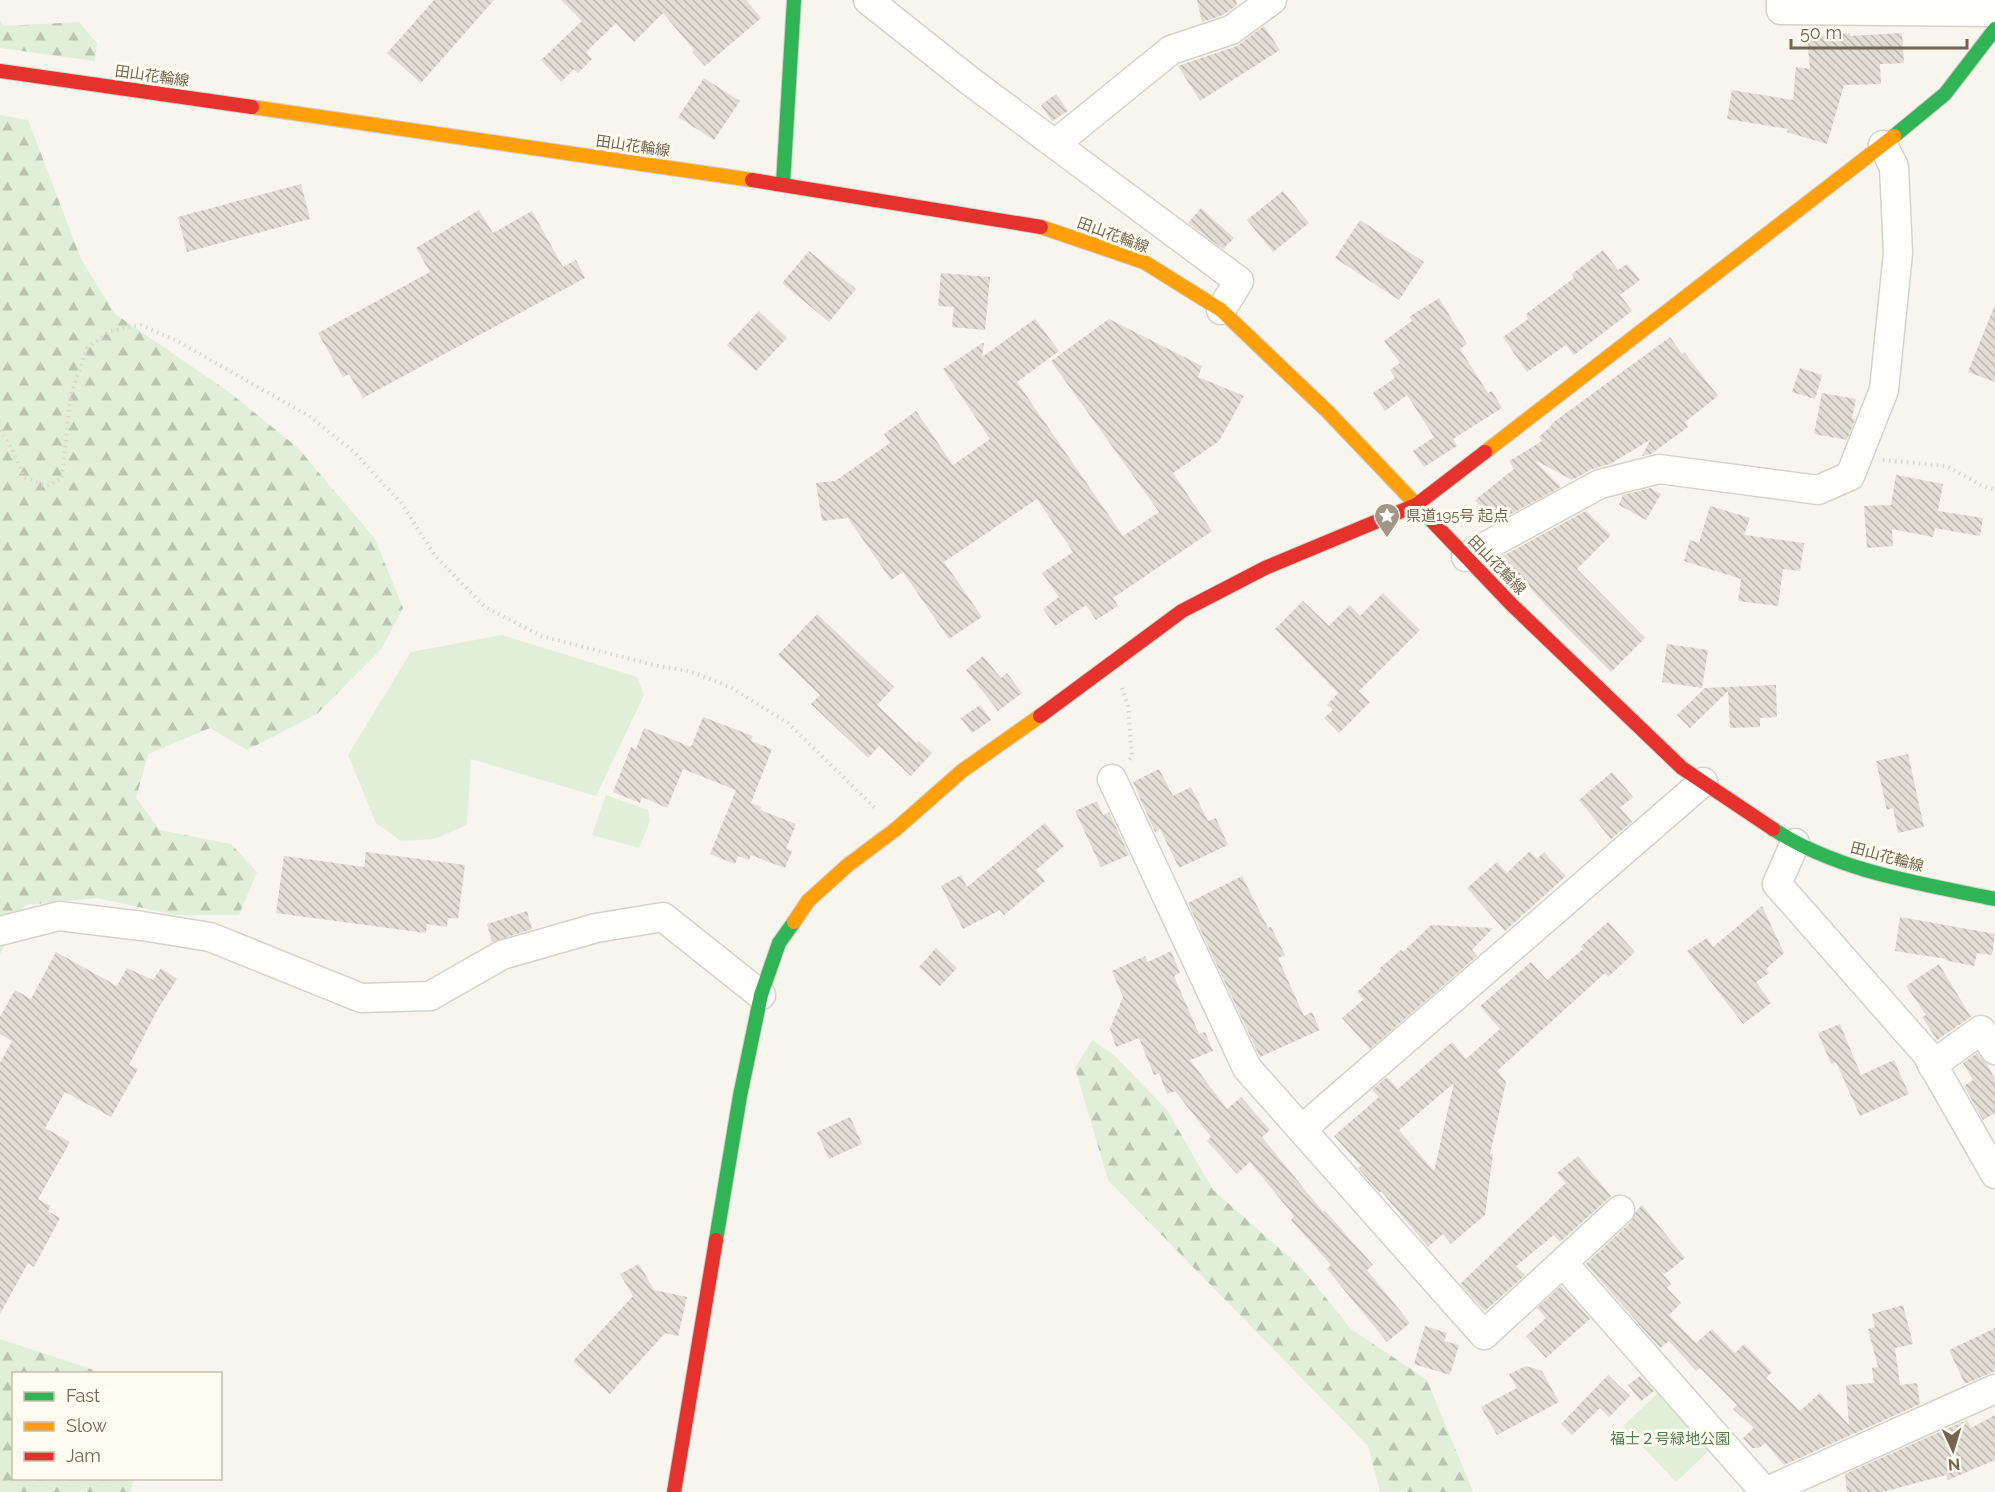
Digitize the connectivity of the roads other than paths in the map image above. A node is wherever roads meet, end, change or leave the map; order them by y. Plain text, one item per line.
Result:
1 (794, 0) edge
2 (868, 0) edge
3 (1272, 0) edge
4 (1781, 0) edge
5 (1995, 12) edge
6 (1995, 29) edge
7 (0, 71) edge
8 (1055, 144) junction
9 (1883, 145) junction
10 (783, 184) junction
11 (1221, 310) junction
12 (1416, 505) junction
13 (1466, 557) junction
14 (1112, 779) road end
15 (1703, 782) junction
16 (1795, 843) junction
17 (1995, 899) edge
18 (0, 931) edge
19 (761, 995) junction
20 (1995, 1050) edge
21 (1932, 1065) junction
22 (1302, 1129) junction
23 (1984, 1129) edge
24 (1995, 1174) edge
25 (1620, 1210) dead end
26 (1563, 1263) junction
27 (1995, 1389) edge
28 (674, 1492) edge
29 (1765, 1492) edge

1 - 10 street
2 - 8 street
3 - 8 street
4 - 5 street
6 - 9 street
7 - 10 street, 田山花輪線
8 - 11 street
9 - 12 street
9 - 13 street
10 - 11 street, 田山花輪線
11 - 12 street, 田山花輪線
12 - 13 street, 田山花輪線
12 - 19 street
13 - 15 street, 田山花輪線
14 - 22 street
15 - 16 street, 田山花輪線
15 - 22 street
16 - 17 street, 田山花輪線
16 - 21 street
18 - 19 street
19 - 28 street
20 - 21 street
21 - 23 street
22 - 26 street
23 - 24 street
25 - 26 street
26 - 29 street
27 - 29 street

